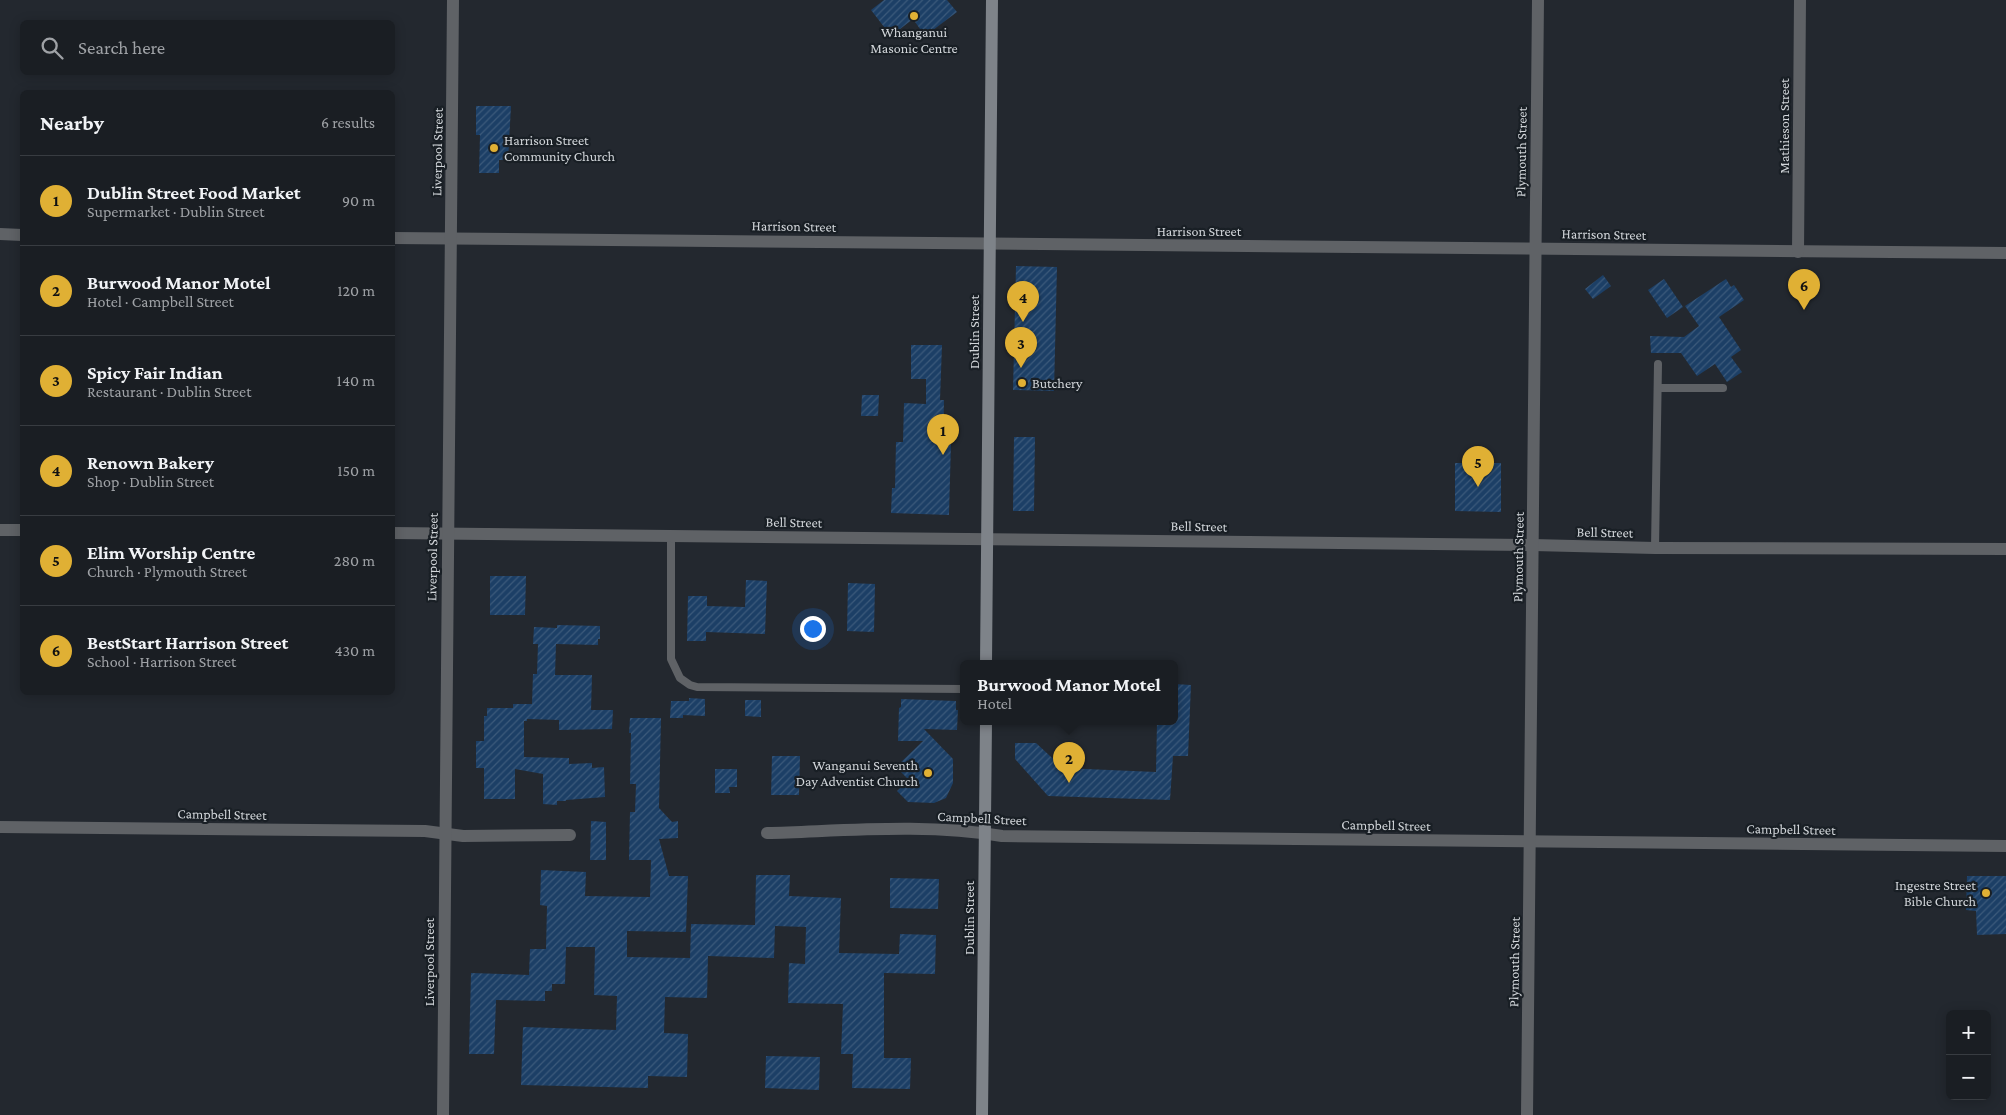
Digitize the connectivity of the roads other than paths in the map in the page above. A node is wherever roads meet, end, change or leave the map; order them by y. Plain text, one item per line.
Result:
1 (453, 0) edge
2 (992, 0) edge
3 (1538, 0) edge
4 (1800, 0) edge
5 (0, 234) edge
6 (20, 235) edge
7 (395, 238) edge
8 (451, 238) junction
9 (990, 243) junction
10 (1535, 248) junction
11 (1798, 252) junction
12 (2006, 253) edge
13 (1658, 364) dead end
14 (1658, 388) junction
15 (1723, 388) dead end
16 (0, 530) edge
17 (20, 530) edge
18 (395, 533) edge
19 (448, 534) junction
20 (671, 536) junction
21 (987, 539) junction
22 (1533, 545) junction
23 (1655, 548) junction
24 (2006, 549) edge
25 (986, 660) edge
26 (960, 689) edge
27 (986, 725) edge
28 (0, 827) edge
29 (444, 833) junction
30 (767, 833) dead end
31 (985, 833) junction
32 (570, 835) dead end
33 (1530, 842) junction
34 (2006, 846) edge
35 (443, 1115) edge
36 (982, 1115) edge
37 (1527, 1115) edge

1 - 8 street, Liverpool Street
2 - 9 main road, Dublin Street
3 - 10 street, Plymouth Street
4 - 11 street, Mathieson Street
5 - 6 street
7 - 8 street, Harrison Street
8 - 9 street, Harrison Street
8 - 19 street, Liverpool Street
9 - 10 street, Harrison Street
9 - 21 main road, Dublin Street
10 - 11 street, Harrison Street
10 - 22 street, Plymouth Street
11 - 12 street, Harrison Street
13 - 14 lane
14 - 15 lane
14 - 23 lane
16 - 17 street
18 - 19 street, Bell Street
19 - 20 street, Bell Street
19 - 29 street, Liverpool Street
20 - 21 street, Bell Street
20 - 26 lane
21 - 22 street, Bell Street
21 - 25 main road, Dublin Street
22 - 23 street, Bell Street
22 - 33 street, Plymouth Street
23 - 24 street, Bell Street
27 - 31 main road, Dublin Street
28 - 29 street, Campbell Street
29 - 32 street, Campbell Street
29 - 35 street, Liverpool Street
30 - 31 street, Campbell Street
31 - 33 street, Campbell Street
31 - 36 main road, Dublin Street
33 - 34 street, Campbell Street
33 - 37 street, Plymouth Street

